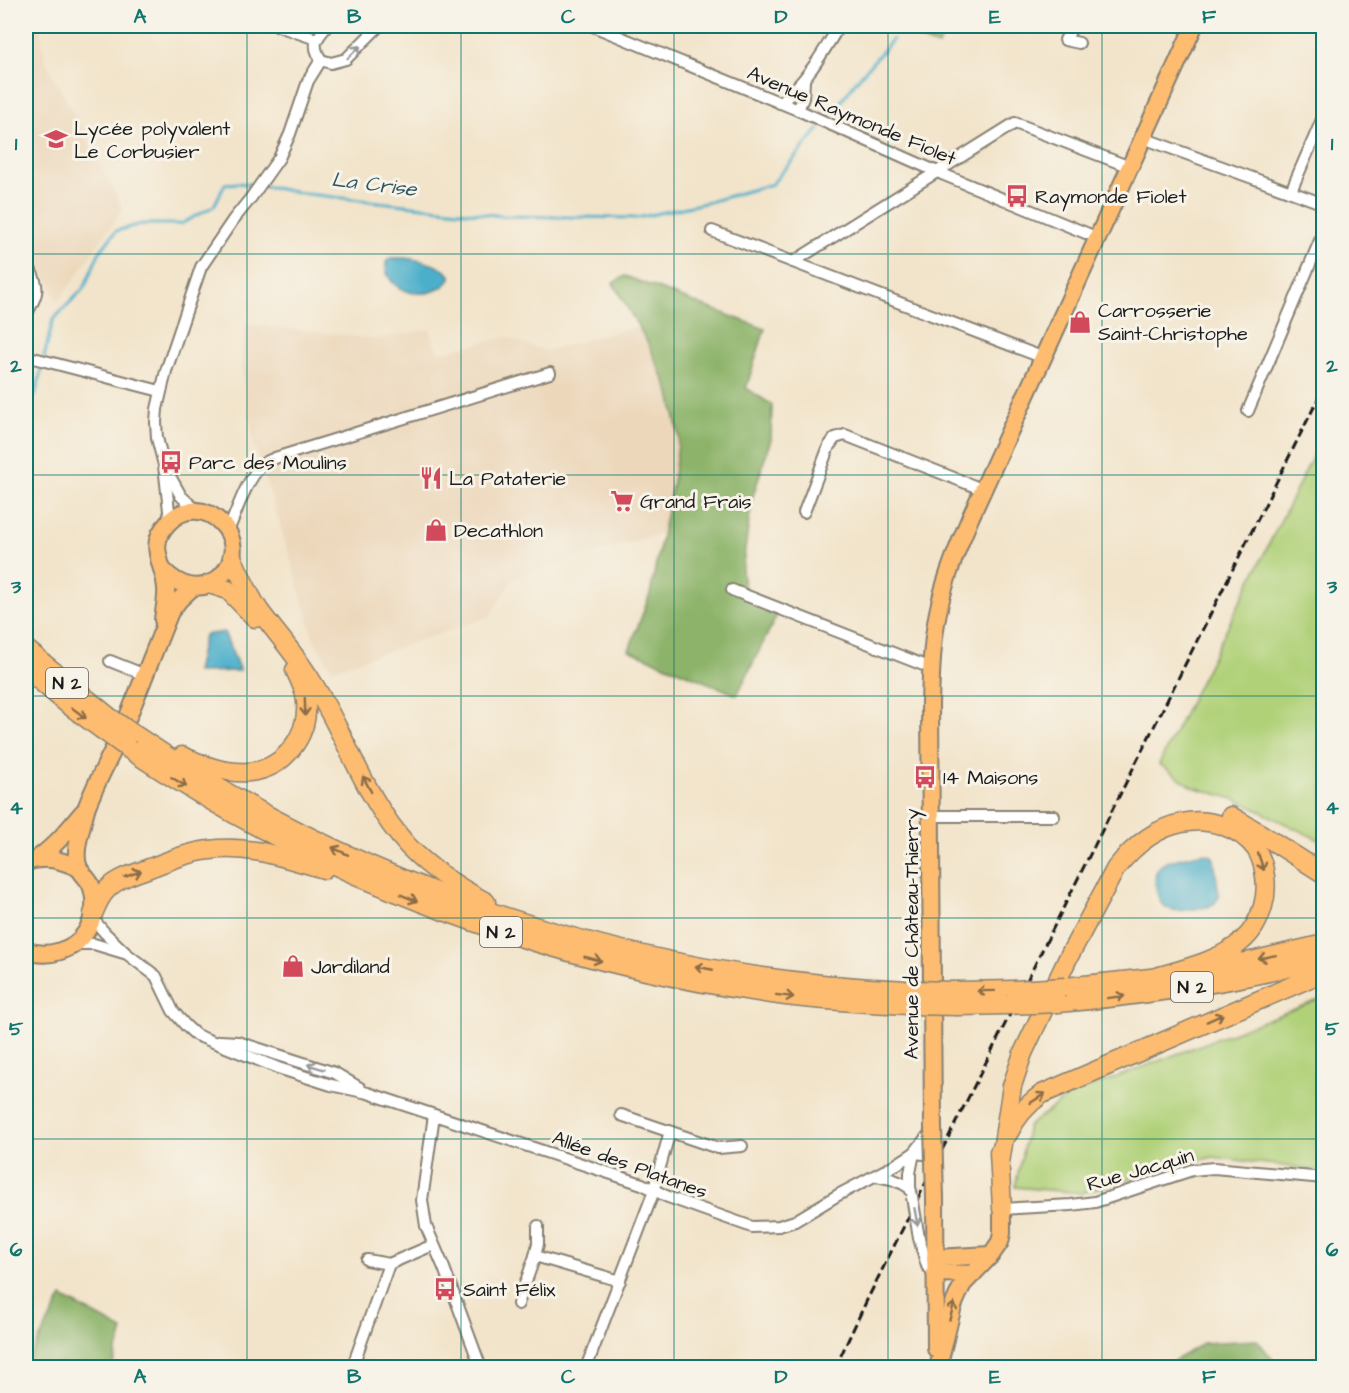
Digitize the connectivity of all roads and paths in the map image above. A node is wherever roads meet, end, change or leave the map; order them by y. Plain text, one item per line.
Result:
1 (125, 26) edge
2 (143, 26) edge
3 (278, 26) edge
4 (327, 26) edge
5 (380, 26) edge
6 (593, 26) edge
7 (839, 26) edge
8 (1072, 26) edge
9 (1194, 26) edge
10 (316, 39) junction
11 (1079, 42) dead end
12 (321, 60) junction
13 (804, 81) junction
14 (780, 103) junction
15 (798, 110) junction
16 (1323, 115) edge
17 (1143, 138) junction
18 (1130, 166) junction
19 (937, 171) junction
20 (1291, 191) junction
21 (1323, 204) edge
22 (712, 231) dead end
23 (1323, 231) edge
24 (1098, 238) junction
25 (26, 260) edge
26 (793, 262) junction
27 (26, 315) edge
28 (31, 357) edge
29 (1044, 358) junction
30 (550, 373) dead end
31 (160, 391) junction
32 (1248, 411) dead end
33 (164, 465) junction
34 (984, 490) junction
35 (237, 506) junction
36 (197, 511) junction
37 (804, 512) dead end
38 (171, 520) junction
39 (222, 524) junction
40 (232, 557) junction
41 (163, 570) junction
42 (201, 585) junction
43 (732, 590) dead end
44 (162, 631) junction
45 (26, 649) edge
46 (110, 661) dead end
47 (931, 668) junction
48 (26, 669) edge
49 (145, 675) junction
50 (104, 722) junction
51 (131, 742) junction
52 (87, 806) junction
53 (931, 816) junction
54 (1054, 816) dead end
55 (32, 860) edge
56 (80, 868) junction
57 (1323, 874) edge
58 (374, 884) junction
59 (93, 916) junction
60 (536, 928) junction
61 (75, 944) junction
62 (1323, 944) edge
63 (27, 952) edge
64 (127, 954) junction
65 (1323, 959) edge
66 (1323, 972) edge
67 (1150, 979) junction
68 (1062, 995) junction
69 (908, 997) junction
70 (434, 1115) junction
71 (621, 1115) dead end
72 (933, 1128) junction
73 (670, 1131) junction
74 (1004, 1144) junction
75 (742, 1146) dead end
76 (914, 1153) junction
77 (934, 1155) junction
78 (1000, 1163) junction
79 (874, 1176) junction
80 (1323, 1178) edge
81 (654, 1191) junction
82 (911, 1192) junction
83 (1002, 1209) junction
84 (538, 1226) dead end
85 (433, 1245) junction
86 (991, 1255) junction
87 (535, 1256) junction
88 (368, 1260) dead end
89 (389, 1264) junction
90 (935, 1266) junction
91 (973, 1274) junction
92 (620, 1281) junction
93 (518, 1304) dead end
94 (352, 1368) edge
95 (481, 1368) edge
96 (586, 1368) edge
97 (937, 1368) edge

1 - 2 street
3 - 10 street
4 - 10 street
12 -> 5 street
6 - 14 street, Avenue Raymonde Fiolet
7 - 13 street
8 - 11 street
9 - 17 main road, Avenue de Château-Thierry
10 - 12 street
12 - 31 street
13 - 14 street
13 - 15 street
14 - 15 street, Avenue Raymonde Fiolet
15 - 19 street, Avenue Raymonde Fiolet
16 - 20 street
17 - 18 main road, Avenue de Château-Thierry
17 - 20 street
18 - 19 street
18 - 24 main road, Avenue de Château-Thierry
19 - 24 street, Avenue Raymonde Fiolet
19 - 26 street
20 - 21 street
22 - 26 street
23 - 32 street
24 - 29 main road, Avenue de Château-Thierry
25 - 27 street
26 - 29 street
28 - 31 street
29 - 34 main road, Avenue de Château-Thierry
30 - 35 street
31 - 33 street
33 - 36 street
33 - 38 street
34 - 37 street
34 - 47 main road, Avenue de Château-Thierry
35 - 39 street
35 - 39 street
36 - 38 main road
36 - 39 main road
38 - 41 main road
39 - 40 main road
40 - 42 main road
60 -> 40 highway
41 - 42 main road
41 - 44 main road
42 - 44 main road
42 -> 51 highway
43 - 47 street
44 - 49 main road
45 - 50 highway, N 2
46 - 49 street
47 - 53 main road, Avenue de Château-Thierry
48 -> 50 highway, N 2
49 - 52 main road
50 - 51 highway, N 2, bridge
51 -> 58 highway, N 2
60 -> 51 highway, N 2
52 - 55 main road
52 - 56 main road
53 - 54 street
53 - 72 main road, Avenue de Château-Thierry
55 - 56 main road
56 - 59 main road
57 - 78 highway
59 -> 58 highway
58 -> 69 highway, N 2
59 - 61 main road
59 - 64 street, Allée des Platanes
69 -> 60 highway, N 2
61 - 63 main road
61 - 64 street, Allée des Platanes
62 -> 67 highway, N 2
64 - 70 street, Allée des Platanes
68 -> 65 highway, N 2
74 -> 66 highway
67 - 68 highway, N 2
74 -> 67 highway
68 - 69 highway, N 2, bridge
70 - 81 street, Allée des Platanes
70 - 85 street
71 - 73 street
72 - 76 street
72 - 77 main road, Avenue de Château-Thierry, bridge
73 - 75 street
73 - 81 street
74 - 78 highway
76 - 77 street
76 - 79 street, Allée des Platanes
76 - 82 street
77 - 90 main road, Avenue de Château-Thierry, bridge
78 - 83 highway
79 - 81 street, Allée des Platanes
79 - 82 street
80 - 83 street, Rue Jacquin
81 - 92 street
82 -> 90 street, bridge
83 - 86 main road
84 - 87 street
85 - 89 street
85 - 95 street
86 - 90 main road
86 - 91 main road
87 - 92 street
87 - 93 street
88 - 89 street
89 - 94 street
90 - 91 main road
90 - 97 main road, Avenue de Château-Thierry
97 -> 91 main road
92 - 96 street

